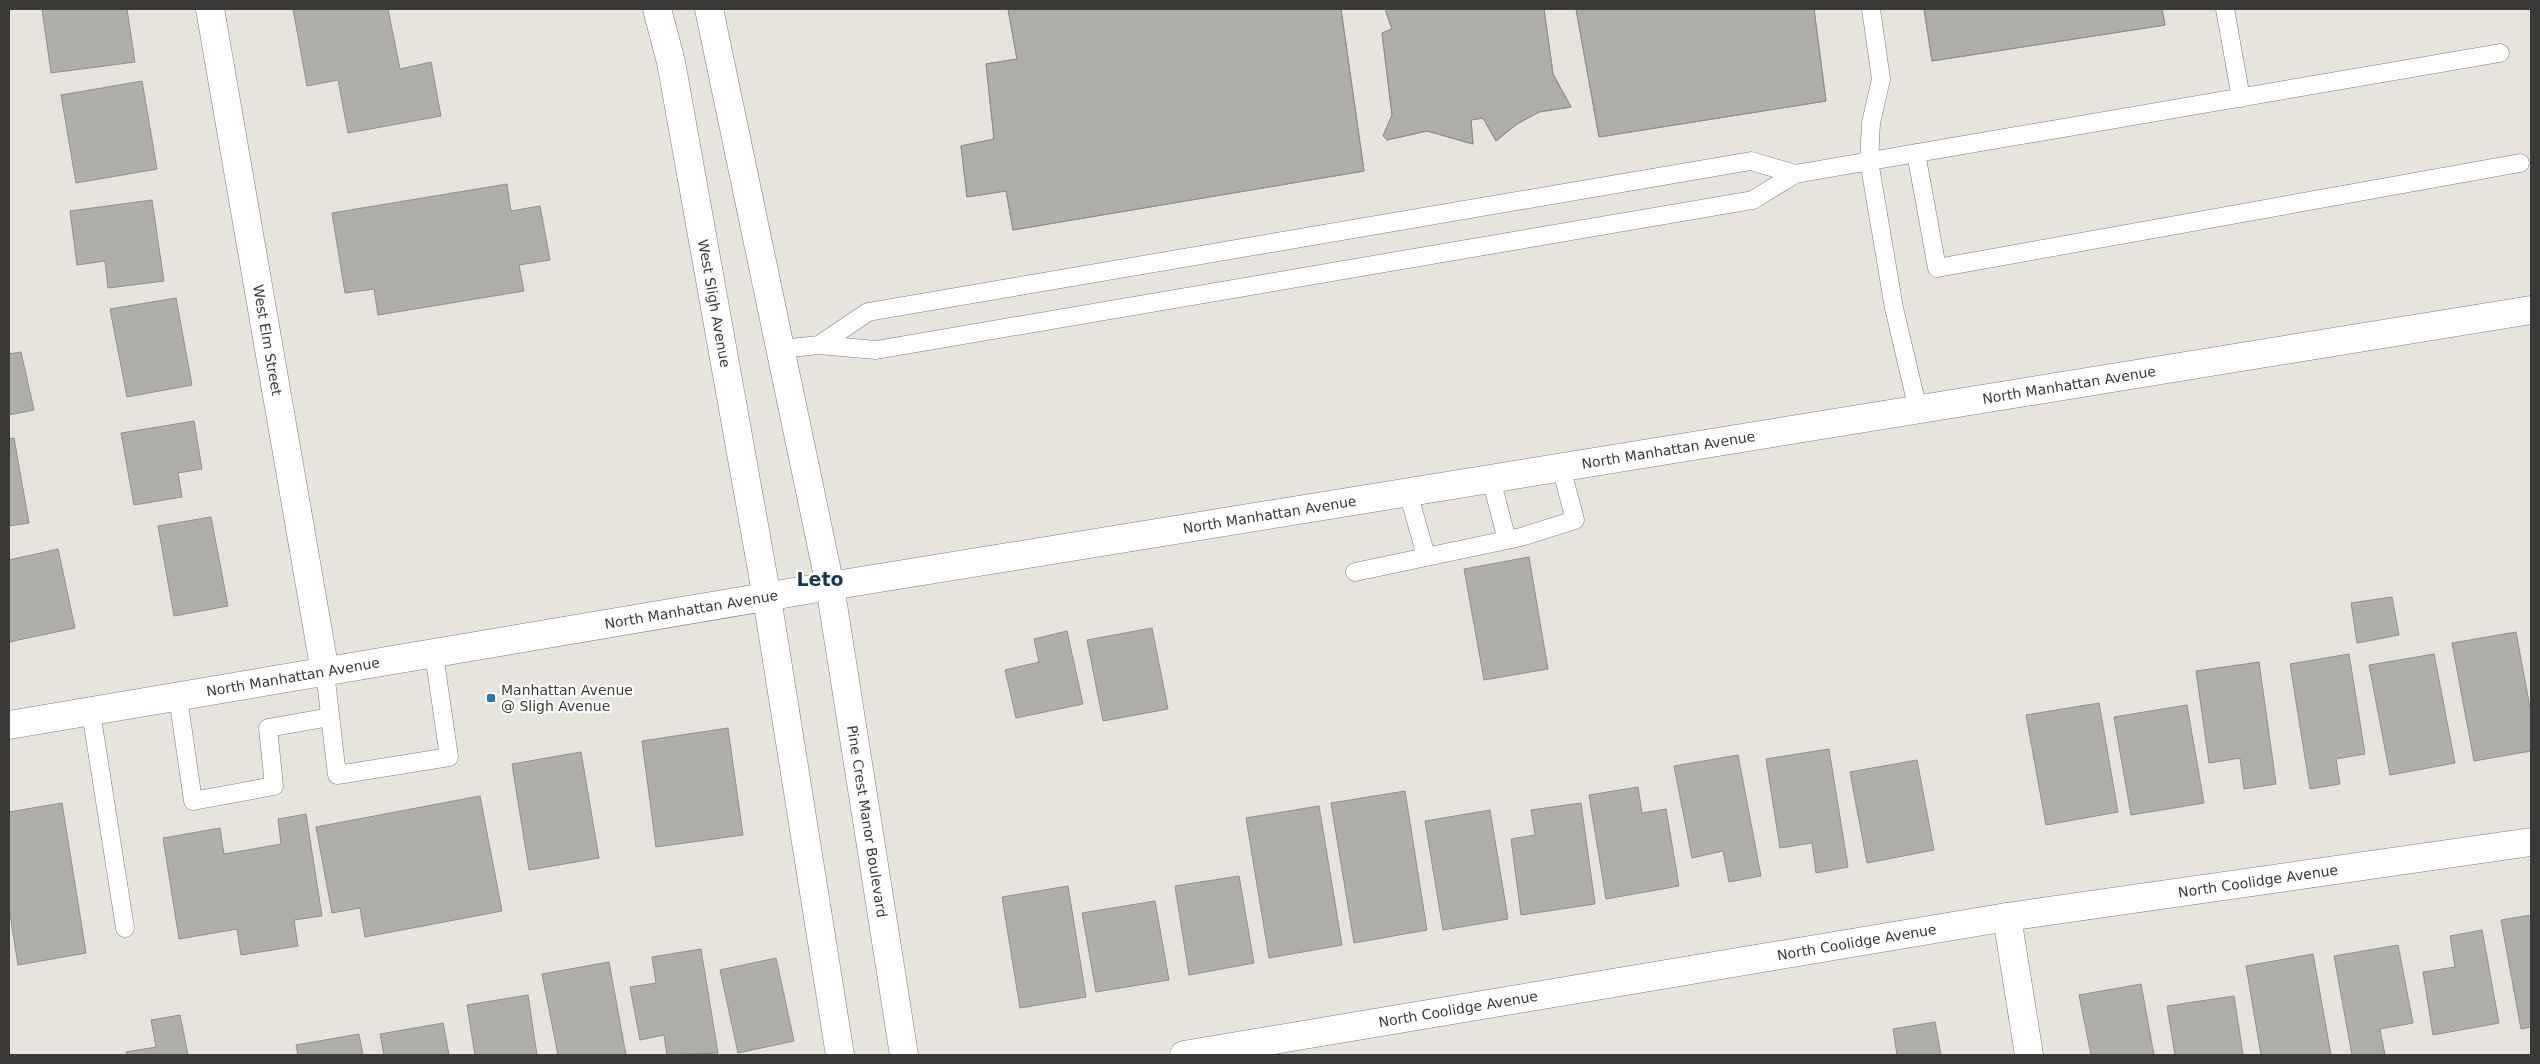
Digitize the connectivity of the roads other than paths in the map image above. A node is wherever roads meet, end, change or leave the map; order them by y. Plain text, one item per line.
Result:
1 (210, 9) edge
2 (657, 9) edge
3 (709, 9) edge
4 (1871, 9) edge
5 (2225, 9) edge
6 (2500, 53) dead end
7 (2241, 98) junction
8 (1916, 154) junction
9 (1869, 161) junction
10 (2520, 163) dead end
11 (1795, 174) junction
12 (2531, 310) edge
13 (819, 345) junction
14 (781, 349) junction
15 (1918, 410) junction
16 (1561, 468) junction
17 (1491, 479) junction
18 (1408, 492) junction
19 (1506, 540) junction
20 (1426, 556) junction
21 (1355, 572) dead end
22 (830, 586) junction
23 (767, 598) junction
24 (434, 654) junction
25 (325, 672) junction
26 (178, 697) junction
27 (91, 712) junction
28 (330, 716) junction
29 (9, 725) edge
30 (2531, 842) edge
31 (2007, 917) junction
32 (126, 928) dead end
33 (840, 1055) edge
34 (904, 1055) edge
35 (1184, 1055) edge
36 (2029, 1055) edge

1 - 25 street, West Elm Street
2 - 23 street, West Sligh Avenue
3 - 14 street
4 - 9 lane
5 - 7 lane
6 - 7 lane
7 - 8 lane
8 - 9 lane
8 - 10 lane
9 - 11 lane
9 - 15 lane
11 - 13 lane
11 - 13 lane
12 - 15 street, North Manhattan Avenue
13 - 14 lane
14 - 22 street
15 - 16 street, North Manhattan Avenue
16 - 17 street, North Manhattan Avenue
16 - 19 lane
17 - 18 street, North Manhattan Avenue
17 - 19 lane
18 - 20 lane
18 - 22 street, North Manhattan Avenue
19 - 20 lane
20 - 21 lane
22 - 23 street, North Manhattan Avenue
22 - 34 street, Pine Crest Manor Boulevard
23 - 24 street, North Manhattan Avenue
23 - 33 street
24 - 25 street, North Manhattan Avenue
24 - 28 lane
25 - 26 street, North Manhattan Avenue
25 - 28 lane
26 - 27 street, North Manhattan Avenue
26 - 28 lane
27 - 29 street, North Manhattan Avenue
27 - 32 lane
30 - 31 street, North Coolidge Avenue
31 - 35 street, North Coolidge Avenue
31 - 36 street

